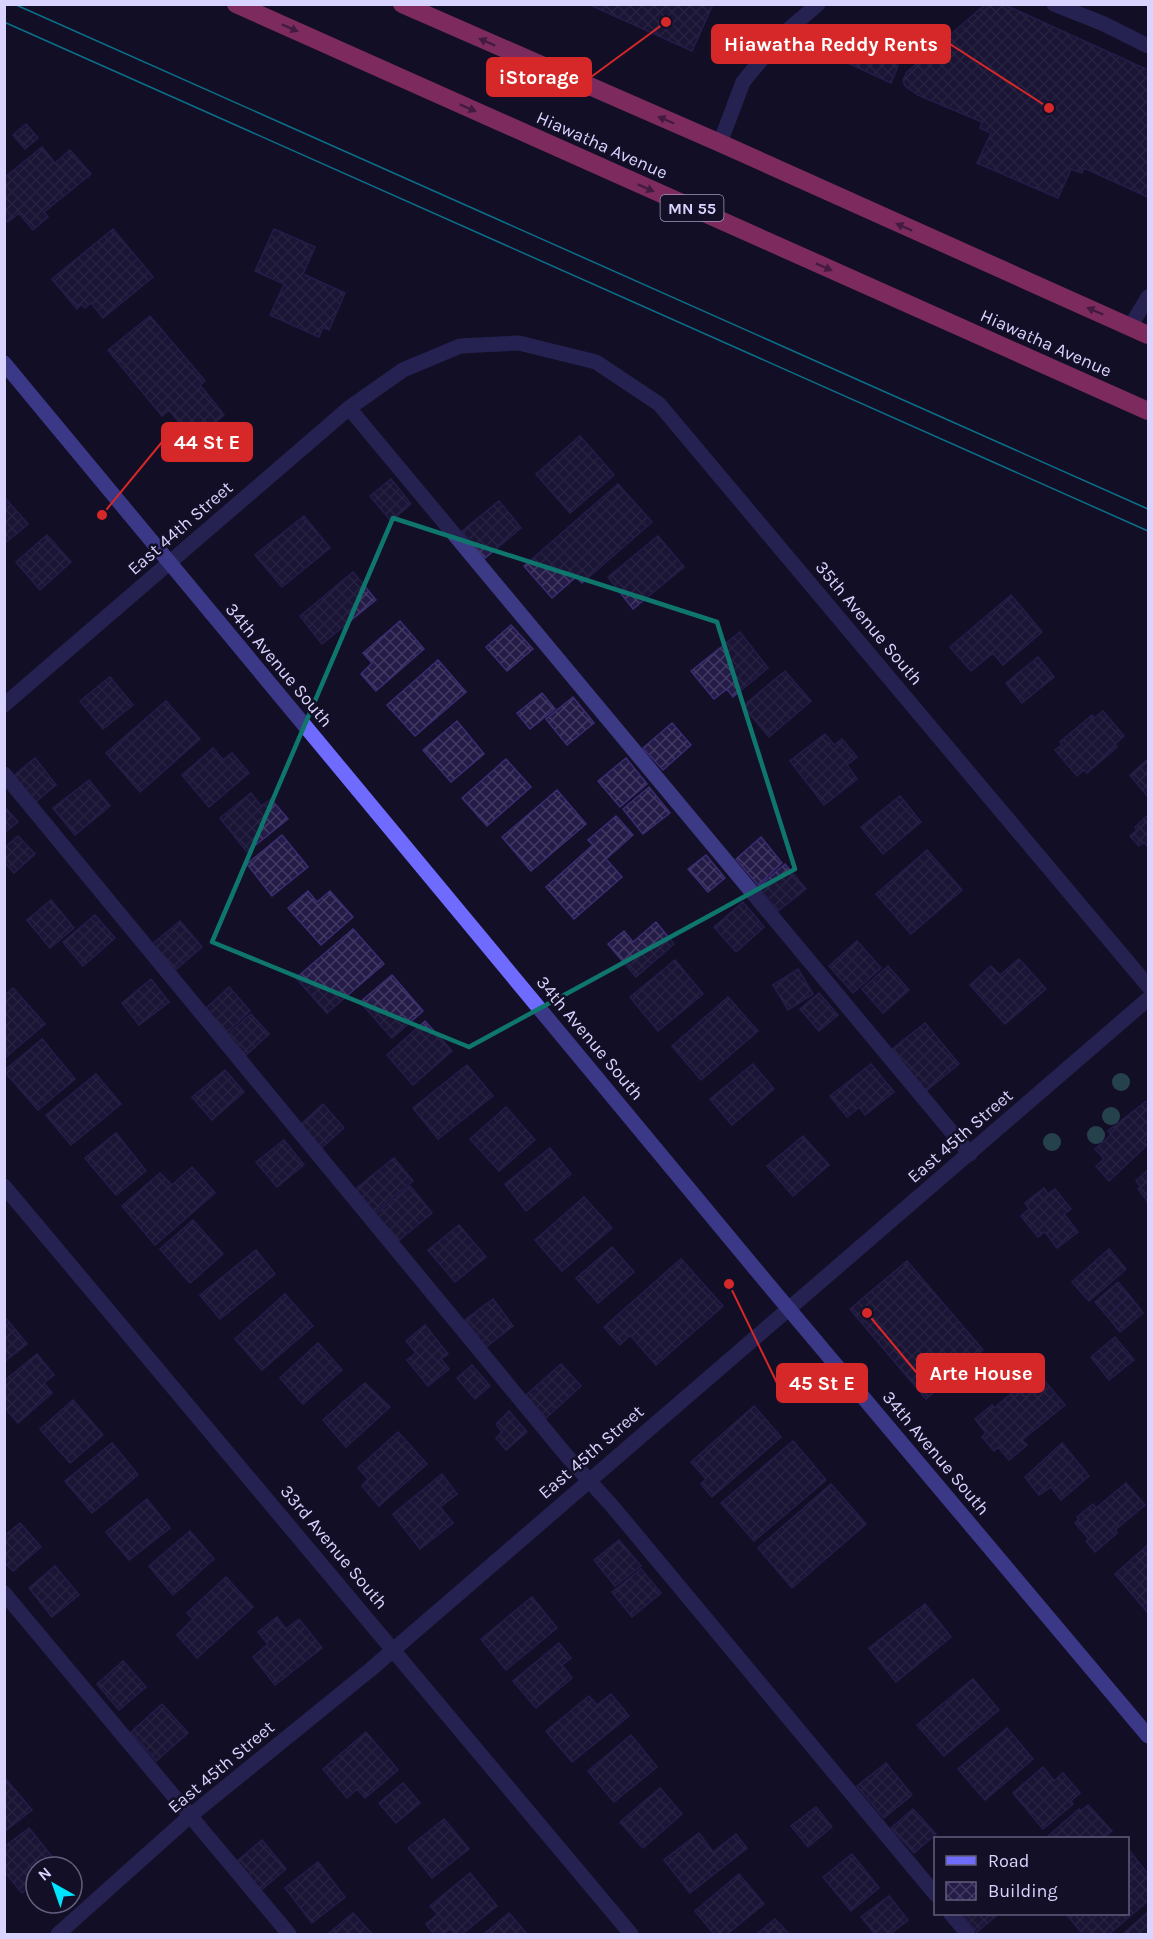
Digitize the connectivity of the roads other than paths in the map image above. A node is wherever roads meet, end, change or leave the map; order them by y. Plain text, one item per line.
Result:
1 (236, 4) edge
2 (402, 4) edge
3 (818, 4) edge
4 (1054, 4) edge
5 (1149, 46) edge
6 (720, 143) junction
7 (1149, 297) edge
8 (1130, 327) junction
9 (1149, 335) edge
10 (519, 343) joint
11 (4, 363) edge
12 (349, 408) junction
13 (1149, 411) edge
14 (170, 563) junction
15 (4, 705) edge
16 (4, 774) edge
17 (1149, 986) edge
18 (1149, 999) edge
19 (970, 1154) junction
20 (4, 1186) edge
21 (790, 1309) junction
22 (588, 1480) junction
23 (4, 1593) edge
24 (393, 1649) junction
25 (1149, 1736) edge
26 (190, 1816) junction
27 (934, 1893) edge
28 (952, 1915) edge
29 (58, 1935) edge
30 (289, 1935) edge
31 (631, 1935) edge
32 (968, 1935) edge

1 -> 13 highway, Hiawatha Avenue / MN 55
6 -> 2 highway
3 - 6 street
4 - 5 street
8 -> 6 highway
7 - 8 street
8 - 9 highway
10 - 12 street, East 44th Street
10 - 17 street, 35th Avenue South
11 - 14 street, 34th Avenue South
12 - 14 street, East 44th Street
12 - 19 street
14 - 15 street, East 44th Street
14 - 21 street, 34th Avenue South
16 - 22 street
18 - 19 street, East 45th Street
19 - 21 street, East 45th Street
20 - 24 street, 33rd Avenue South
21 - 22 street, East 45th Street
21 - 25 street, 34th Avenue South
22 - 24 street, East 45th Street
22 - 27 street
23 - 26 street
24 - 26 street, East 45th Street
24 - 31 street, 33rd Avenue South
26 - 29 street, East 45th Street
26 - 30 street
28 - 32 street

